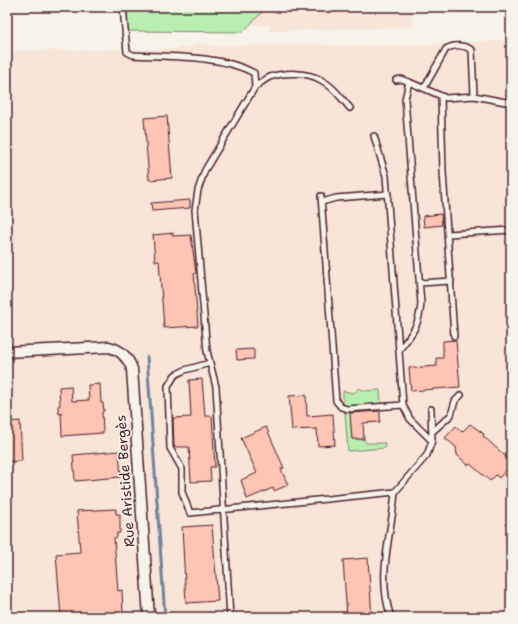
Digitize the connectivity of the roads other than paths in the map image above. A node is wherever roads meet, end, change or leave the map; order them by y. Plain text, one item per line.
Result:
1 (123, 7) edge
2 (396, 80) dead end
3 (409, 82) junction
4 (255, 88) junction
5 (424, 88) junction
6 (441, 96) junction
7 (474, 96) junction
8 (511, 103) edge
9 (350, 108) dead end
10 (374, 136) dead end
11 (388, 194) junction
12 (321, 196) dead end
13 (322, 202) junction
14 (511, 230) edge
15 (448, 234) junction
16 (450, 281) junction
17 (420, 283) junction
18 (454, 336) dead end
19 (399, 350) junction
20 (7, 352) edge
21 (210, 363) junction
22 (461, 396) dead end
23 (402, 405) junction
24 (431, 409) dead end
25 (432, 432) junction
26 (432, 441) junction
27 (395, 492) junction
28 (223, 510) junction
29 (149, 617) edge
30 (230, 617) edge
31 (391, 617) edge

1 - 4 lane
2 - 3 lane
3 - 5 lane
3 - 17 lane
4 - 9 lane
4 - 21 lane
5 - 6 lane
5 - 7 lane
6 - 7 lane
6 - 15 lane
7 - 8 lane
10 - 11 lane
11 - 13 lane
11 - 19 lane
12 - 13 lane
13 - 23 lane
14 - 15 lane
15 - 16 lane
16 - 17 lane
16 - 18 lane
17 - 19 lane
19 - 23 lane
20 - 29 street, Rue Aristide Bergès
21 - 28 lane
21 - 28 lane
22 - 25 lane
23 - 26 lane
24 - 25 lane
25 - 26 lane
26 - 27 lane
27 - 28 lane
27 - 31 lane
28 - 30 lane

